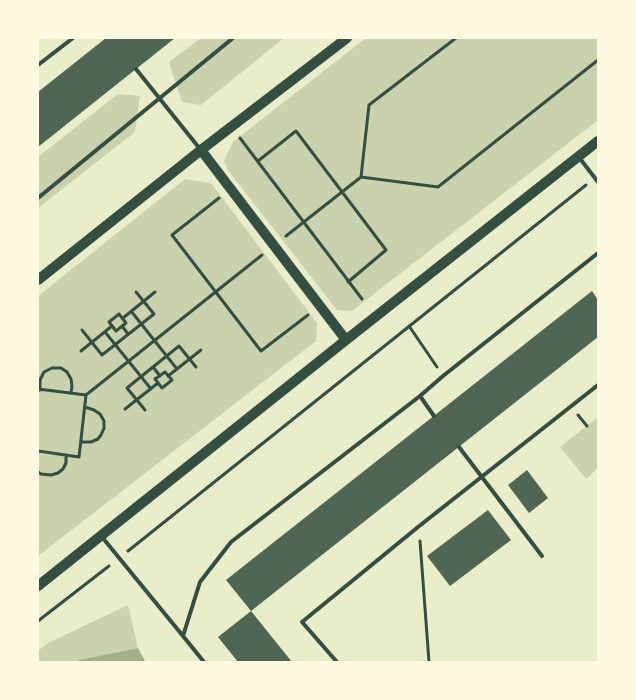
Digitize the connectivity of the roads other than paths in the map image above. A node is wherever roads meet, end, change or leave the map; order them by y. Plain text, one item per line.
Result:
1 (73, 38) edge
2 (233, 38) edge
3 (347, 38) edge
4 (38, 65) edge
5 (136, 69) dead end
6 (160, 98) junction
7 (598, 141) edge
8 (201, 150) junction
9 (578, 156) junction
10 (597, 180) edge
11 (38, 198) edge
12 (598, 253) edge
13 (38, 280) edge
14 (346, 340) junction
15 (598, 385) edge
16 (420, 396) junction
17 (434, 416) dead end
18 (459, 447) dead end
19 (482, 477) junction
20 (100, 536) junction
21 (542, 556) dead end
22 (38, 586) edge
23 (183, 636) junction
24 (204, 662) edge
25 (337, 662) edge

1 - 4 lane
2 - 6 lane
3 - 8 main road
5 - 6 lane
6 - 8 lane
6 - 11 lane
7 - 9 main road
8 - 13 main road
8 - 14 main road
9 - 10 lane
9 - 14 main road
12 - 16 lane
14 - 20 main road
15 - 19 lane
16 - 17 lane
16 - 23 lane
18 - 19 lane
19 - 21 lane
19 - 25 lane
20 - 22 main road
20 - 23 lane
23 - 24 lane

